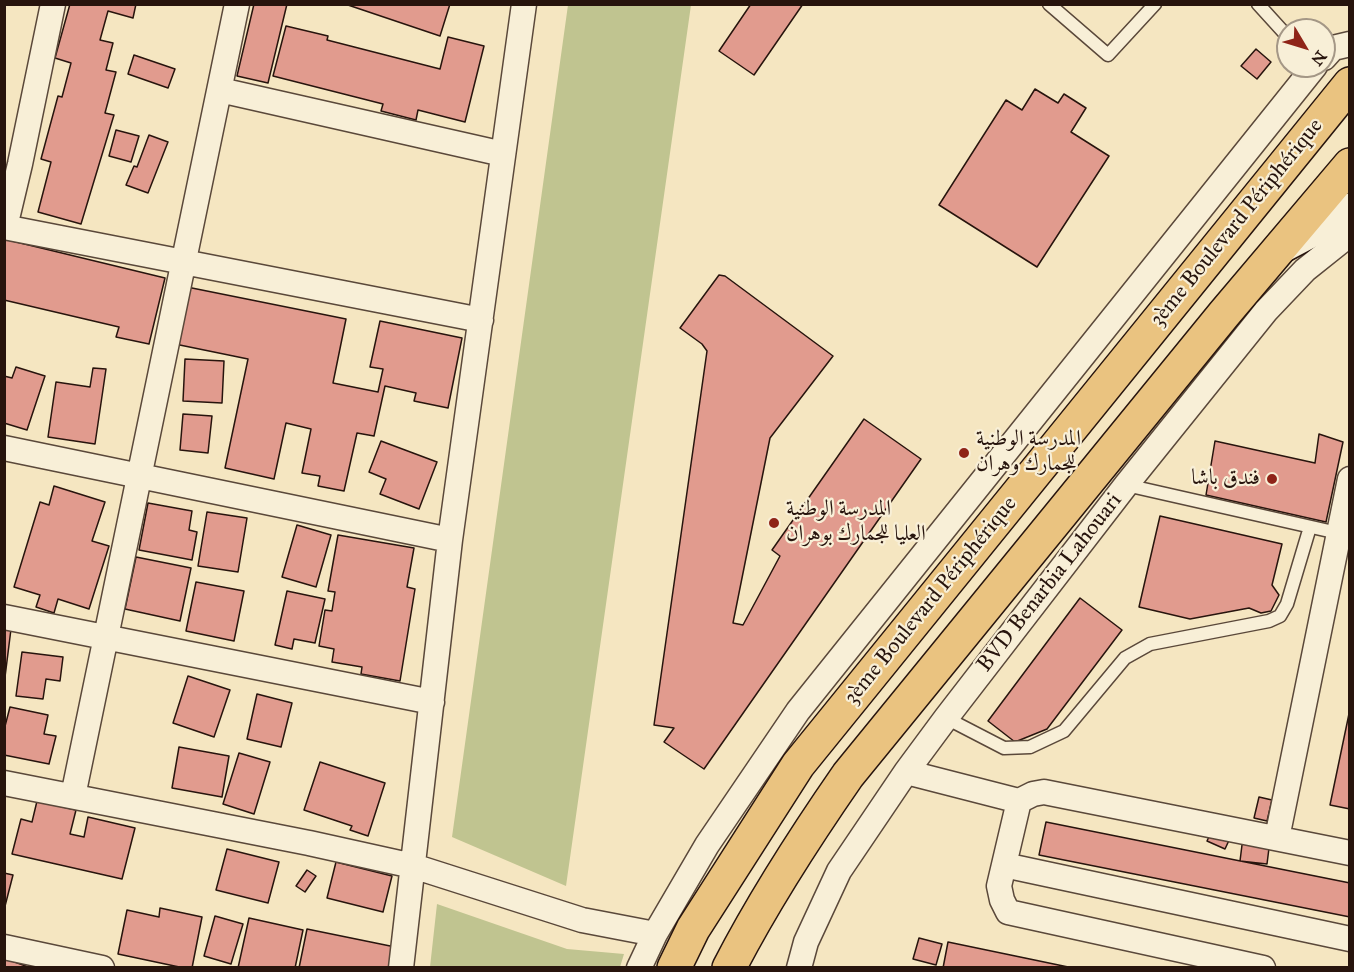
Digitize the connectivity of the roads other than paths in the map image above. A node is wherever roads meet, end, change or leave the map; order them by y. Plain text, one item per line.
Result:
1 (53, 4) edge
2 (237, 4) edge
3 (524, 4) edge
4 (1048, 4) edge
5 (1155, 4) edge
6 (1258, 4) edge
7 (1276, 24) edge
8 (1305, 78) edge
9 (1350, 84) edge
10 (220, 90) junction
11 (503, 154) junction
12 (1350, 165) edge
13 (1350, 210) edge
14 (5, 227) edge
15 (1350, 234) edge
16 (1280, 247) junction
17 (184, 261) junction
18 (481, 320) junction
19 (4, 448) edge
20 (139, 476) junction
21 (1350, 480) edge
22 (1126, 485) junction
23 (1310, 527) junction
24 (1338, 533) junction
25 (450, 540) junction
26 (4, 617) edge
27 (105, 638) junction
28 (432, 702) junction
29 (946, 718) junction
30 (906, 772) junction
31 (4, 783) edge
32 (73, 796) junction
33 (1019, 801) junction
34 (1277, 838) junction
35 (1350, 853) edge
36 (1004, 865) junction
37 (413, 866) junction
38 (655, 934) junction
39 (1350, 939) edge
40 (4, 947) edge
41 (39, 961) edge
42 (102, 968) edge
43 (401, 968) edge
44 (639, 968) edge
45 (674, 968) edge
46 (729, 968) edge
47 (799, 968) edge
48 (1263, 968) edge

1 - 14 street
2 - 10 street
3 - 11 street
4 - 5 lane
6 - 7 lane
8 - 38 street
9 - 45 highway, 3ème Boulevard Périphérique
10 - 11 street
10 - 17 street
11 - 18 street
12 - 16 highway, 3ème Boulevard Périphérique
13 - 16 street
14 - 17 street
15 - 22 street, BVD Benarbia Lahouari
16 - 46 highway, 3ème Boulevard Périphérique
17 - 18 street
17 - 20 street
18 - 25 street
19 - 20 street
20 - 25 street
20 - 27 street
21 - 24 street
22 - 23 lane
22 - 29 street, BVD Benarbia Lahouari
23 - 24 lane
23 - 29 lane
24 - 34 street
25 - 28 street
26 - 27 street
27 - 28 street
27 - 32 street
28 - 37 street
29 - 30 street, BVD Benarbia Lahouari
30 - 33 street
30 - 47 street, BVD Benarbia Lahouari
31 - 32 street
32 - 37 street
33 - 34 street
33 - 36 street
34 - 35 street
36 - 39 street
36 - 48 street
37 - 38 street
37 - 43 street
38 - 44 street
40 - 41 street
41 - 42 street

